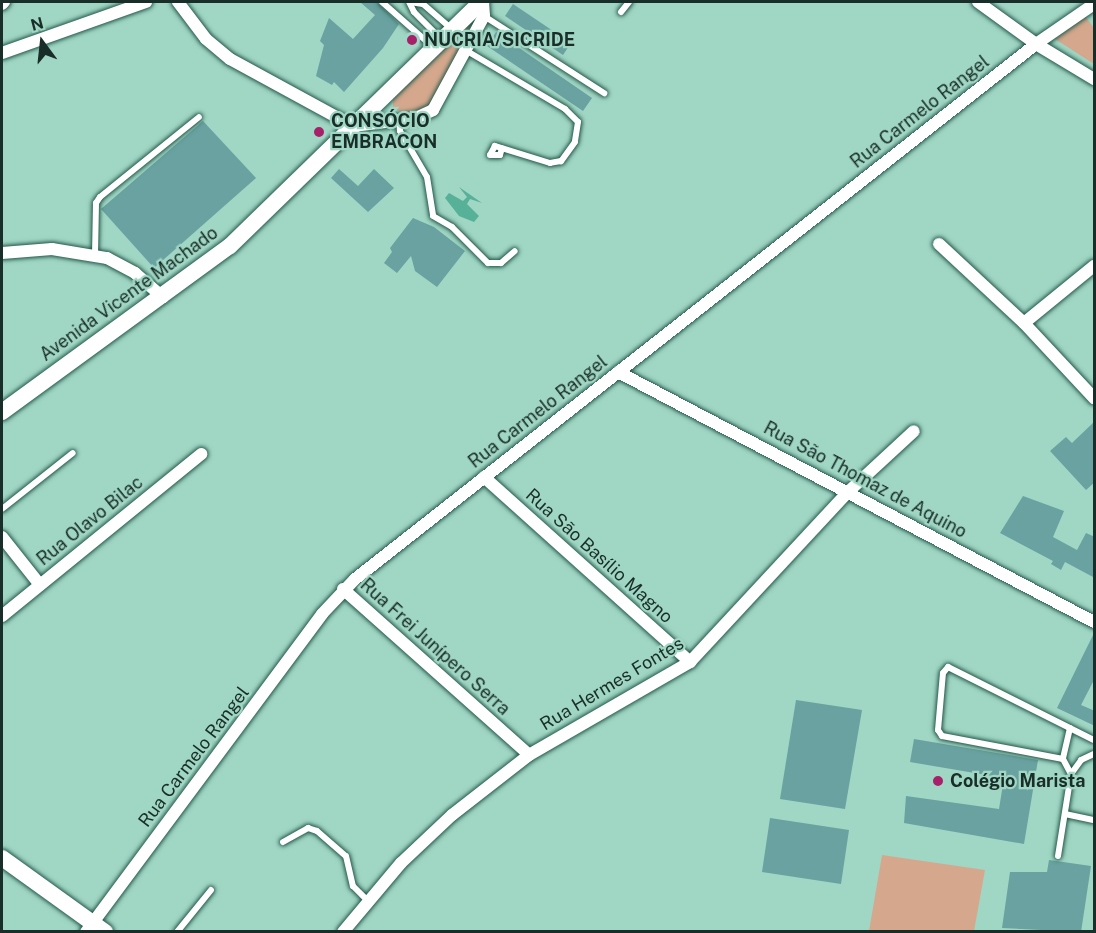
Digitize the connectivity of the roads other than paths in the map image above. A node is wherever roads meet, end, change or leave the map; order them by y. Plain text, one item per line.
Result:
1 (146, 2) edge
2 (178, 2) edge
3 (382, 2) edge
4 (410, 2) edge
5 (629, 2) edge
6 (978, 2) edge
7 (483, 6) edge
8 (1092, 6) edge
9 (621, 12) dead end
10 (443, 39) junction
11 (1036, 44) junction
12 (467, 51) junction
13 (2, 53) edge
14 (1095, 79) edge
15 (604, 93) dead end
16 (199, 117) dead end
17 (399, 121) junction
18 (353, 126) junction
19 (502, 148) dead end
20 (939, 244) dead end
21 (515, 251) dead end
22 (2, 253) edge
23 (95, 255) junction
24 (1095, 266) edge
25 (163, 297) junction
26 (1024, 323) junction
27 (618, 372) junction
28 (1095, 398) edge
29 (2, 412) edge
30 (914, 431) dead end
31 (74, 453) dead end
32 (201, 454) dead end
33 (484, 477) junction
34 (849, 491) junction
35 (2, 509) edge
36 (2, 537) edge
37 (39, 585) junction
38 (343, 590) junction
39 (2, 616) edge
40 (1095, 622) edge
41 (690, 662) junction
42 (1070, 728) junction
43 (1095, 740) edge
44 (1095, 754) edge
45 (529, 755) junction
46 (1064, 759) junction
47 (1071, 774) junction
48 (1065, 814) junction
49 (1095, 820) edge
50 (283, 842) dead end
51 (1058, 856) dead end
52 (2, 858) edge
53 (211, 890) dead end
54 (369, 901) junction
55 (95, 929) edge
56 (177, 932) edge
57 (343, 932) edge

1 - 13 street
2 - 18 street
3 - 10 lane
4 - 10 lane
4 - 10 lane
5 - 9 lane
6 - 11 street
7 - 10 street, Avenida Vicente Machado
7 - 12 street
7 - 15 lane
8 - 11 street, Rua Carmelo Rangel
10 - 18 street, Avenida Vicente Machado
11 - 14 street
11 - 27 street, Rua Carmelo Rangel
12 - 17 street
12 - 19 lane
16 - 23 lane
17 - 18 street
17 - 21 lane
18 - 25 street, Avenida Vicente Machado
20 - 26 street
22 - 23 street
23 - 25 street
24 - 26 street
25 - 29 street, Avenida Vicente Machado
26 - 28 street
27 - 33 street, Rua Carmelo Rangel
27 - 34 street, Rua São Thomaz de Aquino
30 - 34 street, Rua Hermes Fontes
31 - 35 lane
32 - 37 street, Rua Olavo Bilac
33 - 38 street, Rua Carmelo Rangel
33 - 41 street, Rua São Basílio Magno
34 - 40 street, Rua São Thomaz de Aquino
34 - 41 street, Rua Hermes Fontes
36 - 37 street
37 - 39 street, Rua Olavo Bilac
38 - 45 street, Rua Frei Junípero Serra
38 - 55 street, Rua Carmelo Rangel
41 - 45 street, Rua Hermes Fontes
42 - 43 lane
42 - 46 lane
42 - 46 lane
44 - 47 lane
45 - 54 street, Rua Hermes Fontes
46 - 47 lane
47 - 48 lane
48 - 49 lane
48 - 51 lane
50 - 54 lane
52 - 55 street
53 - 56 lane
54 - 57 street, Rua Hermes Fontes

